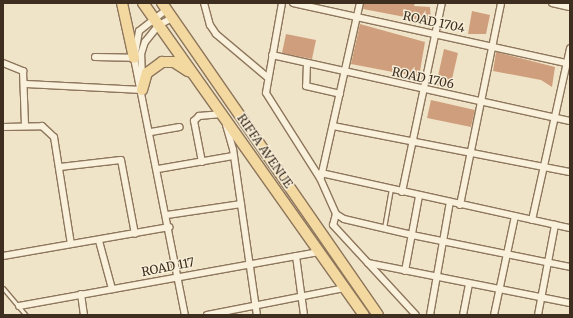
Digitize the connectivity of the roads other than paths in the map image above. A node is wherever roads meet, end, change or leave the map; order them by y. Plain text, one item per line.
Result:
1 (122, 3) edge
2 (143, 3) edge
3 (204, 3) edge
4 (282, 3) edge
5 (293, 3) edge
6 (360, 3) edge
7 (442, 3) edge
8 (501, 3) edge
9 (552, 3) edge
10 (570, 7) edge
11 (167, 10) edge
12 (357, 16) junction
13 (156, 22) junction
14 (437, 33) junction
15 (494, 46) junction
16 (570, 48) edge
17 (272, 55) junction
18 (96, 57) dead end
19 (134, 58) junction
20 (3, 63) edge
21 (307, 63) junction
22 (569, 64) edge
23 (345, 72) junction
24 (267, 77) junction
25 (198, 79) junction
26 (26, 84) junction
27 (142, 90) junction
28 (425, 90) junction
29 (340, 94) junction
30 (482, 102) junction
31 (223, 115) junction
32 (555, 118) junction
33 (570, 122) edge
34 (24, 126) junction
35 (333, 126) junction
36 (3, 127) edge
37 (180, 127) dead end
38 (151, 132) junction
39 (413, 143) junction
40 (470, 155) junction
41 (233, 156) junction
42 (202, 162) junction
43 (60, 167) junction
44 (544, 168) junction
45 (158, 169) junction
46 (570, 172) edge
47 (321, 175) junction
48 (391, 190) junction
49 (402, 192) junction
50 (419, 196) junction
51 (450, 202) junction
52 (241, 204) junction
53 (460, 205) junction
54 (336, 214) junction
55 (167, 216) junction
56 (514, 216) junction
57 (532, 220) junction
58 (555, 225) junction
59 (169, 227) junction
60 (384, 228) junction
61 (570, 228) edge
62 (135, 234) junction
63 (412, 235) junction
64 (99, 241) junction
65 (443, 241) junction
66 (71, 244) junction
67 (320, 252) junction
68 (506, 253) junction
69 (3, 256) edge
70 (296, 256) junction
71 (549, 262) junction
72 (368, 263) junction
73 (250, 264) junction
74 (570, 267) edge
75 (405, 271) junction
76 (178, 275) junction
77 (437, 278) junction
78 (469, 284) junction
79 (3, 288) edge
80 (345, 288) junction
81 (112, 289) junction
82 (499, 289) junction
83 (81, 294) junction
84 (302, 296) junction
85 (542, 297) junction
86 (570, 303) edge
87 (19, 306) junction
88 (256, 306) junction
89 (26, 315) edge
90 (84, 315) edge
91 (185, 315) edge
92 (207, 315) edge
93 (257, 315) edge
94 (304, 315) edge
95 (364, 315) edge
96 (378, 315) edge
97 (416, 315) edge
98 (430, 315) edge
99 (463, 315) edge
100 (494, 315) edge
101 (538, 315) edge

1 - 19 main road
2 - 13 main road, RIFFA AVENUE
3 - 24 street
4 - 17 street
5 - 12 street, ROAD 1704
6 - 12 street
7 - 14 street
8 - 15 street
9 - 10 street
11 - 13 street
11 - 13 street
11 - 96 main road, RIFFA AVENUE
12 - 14 street, ROAD 1704
12 - 23 street
13 - 19 street
13 - 25 main road, RIFFA AVENUE
13 - 27 street
14 - 15 street, ROAD 1704
14 - 28 street
15 - 22 street, ROAD 1704
15 - 30 street
16 - 22 street
17 - 21 street, ROAD 1706
17 - 24 street
18 - 19 street
19 - 27 street
20 - 26 street
21 - 23 street, ROAD 1706
21 - 29 street
22 - 32 street
23 - 28 street, ROAD 1706
23 - 29 street
24 - 47 street
25 - 27 main road
25 - 31 main road, RIFFA AVENUE
26 - 27 street
26 - 34 street
27 - 38 street
28 - 30 street, ROAD 1706
28 - 39 street
29 - 35 street
30 - 32 street, ROAD 1706
30 - 40 street
31 - 41 street
31 - 42 street
31 - 67 main road, RIFFA AVENUE
32 - 33 street, ROAD 1706
32 - 44 street
34 - 36 street
34 - 43 street
35 - 39 street
35 - 47 street
37 - 38 street
38 - 45 street
39 - 40 street
39 - 49 street
40 - 44 street
40 - 53 street
41 - 42 street
41 - 52 street
42 - 45 street
43 - 62 street
43 - 66 street
44 - 46 street
44 - 57 street
45 - 55 street
47 - 48 street
47 - 54 street
48 - 49 street
48 - 60 lane
49 - 50 street
50 - 51 street
50 - 63 street
51 - 53 street
51 - 65 street
52 - 55 street
52 - 73 street
53 - 56 street
54 - 60 street
54 - 72 street
55 - 59 street
56 - 57 street
56 - 68 street
57 - 58 street
58 - 61 street
58 - 71 street
59 - 62 street
59 - 76 street
60 - 63 street
62 - 64 street
63 - 65 street
63 - 75 street
64 - 66 street
64 - 81 street
65 - 68 street
65 - 77 street
66 - 69 street
67 - 70 street, ROAD 117
67 - 80 main road, RIFFA AVENUE
68 - 71 street
68 - 82 street
70 - 73 street, ROAD 117
70 - 84 street
71 - 74 street
71 - 85 street
72 - 75 street
72 - 97 street
73 - 76 street, ROAD 117
73 - 88 street
75 - 77 street
76 - 81 street, ROAD 117
76 - 91 street
77 - 78 street
77 - 98 street
78 - 82 street
78 - 99 street
79 - 87 lane
80 - 84 street
80 - 95 main road, RIFFA AVENUE
81 - 83 street, ROAD 117
82 - 85 street
82 - 100 street
83 - 87 street, ROAD 117
83 - 90 street
84 - 88 street
84 - 94 street
85 - 86 street
85 - 101 street
87 - 89 lane
88 - 92 street
88 - 93 street

